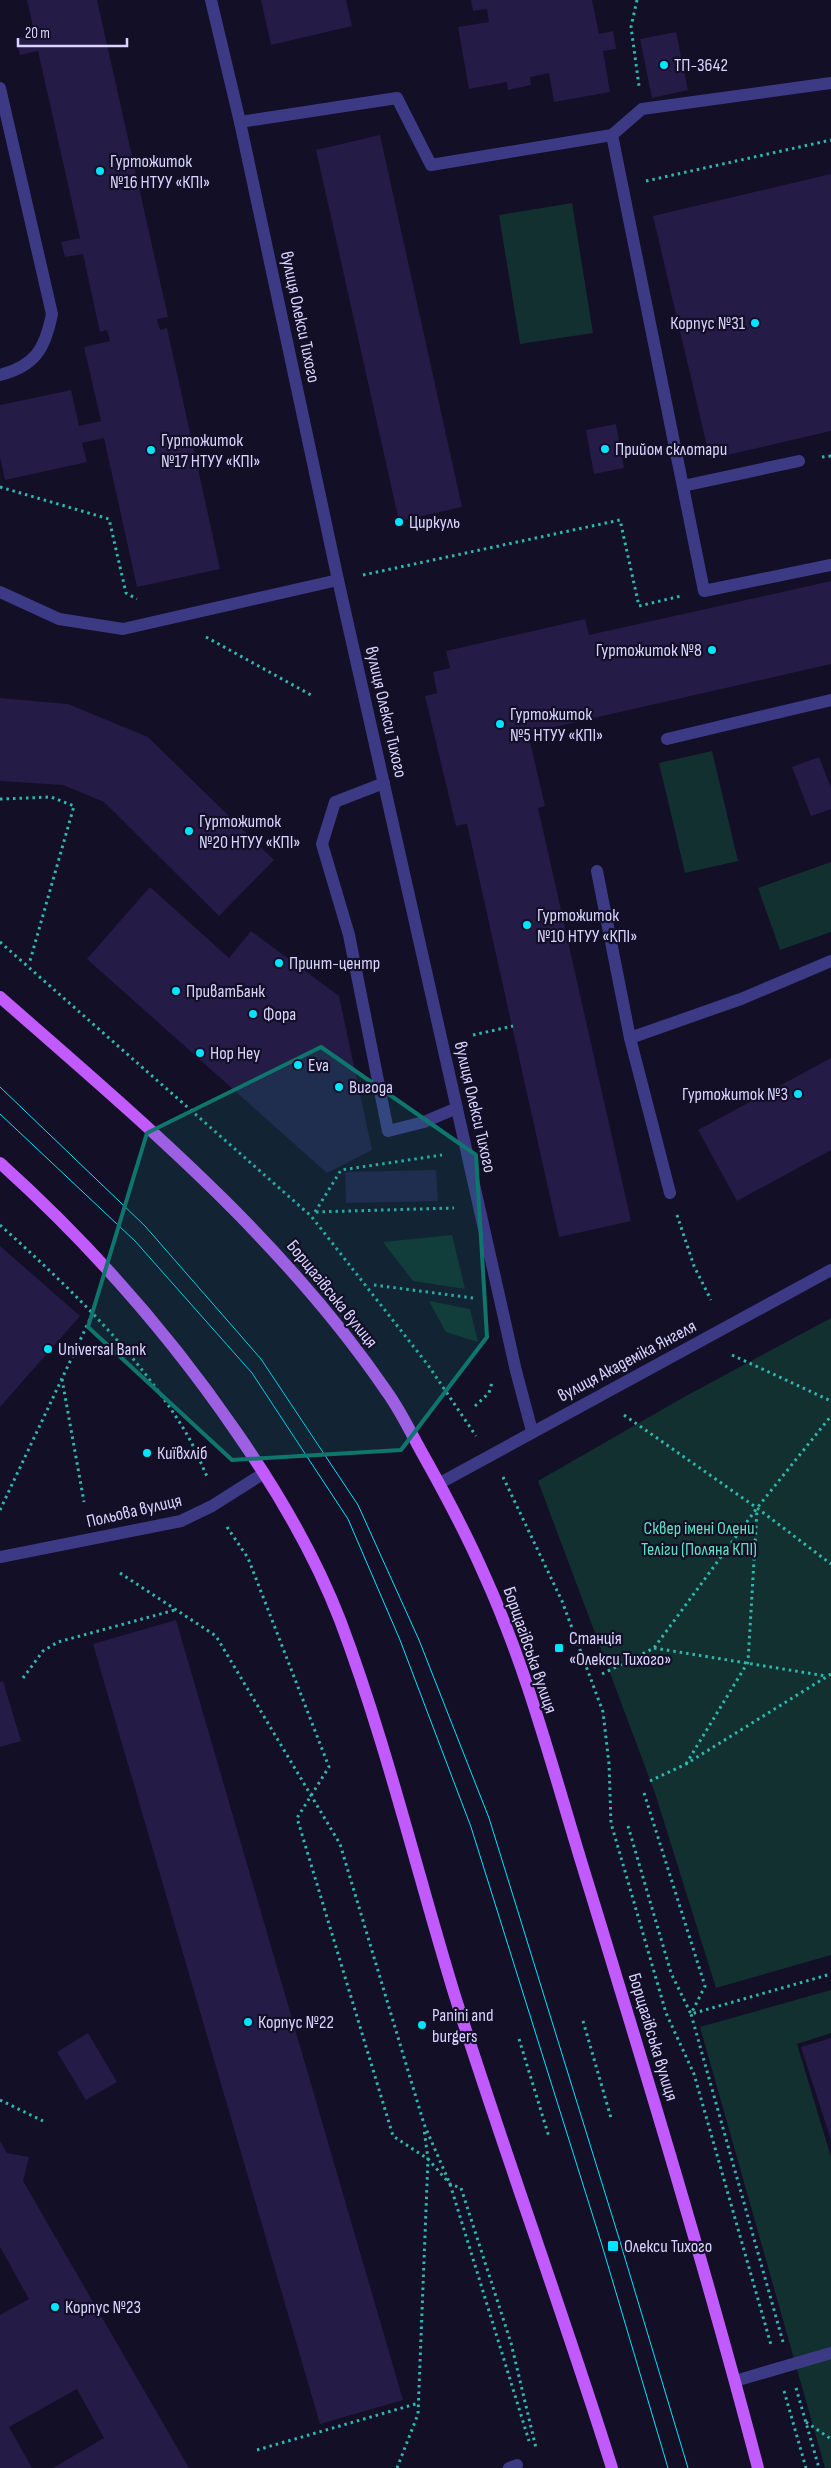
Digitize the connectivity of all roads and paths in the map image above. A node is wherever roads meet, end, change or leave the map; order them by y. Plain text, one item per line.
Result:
1 (211, 0) edge
2 (637, 0) edge
3 (831, 83) edge
4 (0, 88) edge
5 (642, 109) junction
6 (240, 122) junction
7 (612, 135) junction
8 (831, 140) edge
9 (623, 186) junction
10 (0, 375) edge
11 (800, 461) dead end
12 (683, 486) junction
13 (0, 487) edge
14 (831, 565) edge
15 (338, 580) junction
16 (704, 591) junction
17 (0, 592) edge
18 (170, 617) junction
19 (311, 695) dead end
20 (831, 700) edge
21 (667, 739) dead end
22 (384, 783) junction
23 (0, 799) edge
24 (598, 870) dead end
25 (831, 960) edge
26 (30, 961) dead end
27 (0, 997) edge
28 (513, 1026) dead end
29 (473, 1035) dead end
30 (630, 1038) junction
31 (457, 1108) junction
32 (445, 1154) dead end
33 (0, 1163) edge
34 (670, 1193) joint
35 (458, 1208) dead end
36 (0, 1225) edge
37 (831, 1270) edge
38 (374, 1285) dead end
39 (478, 1298) dead end
40 (711, 1300) dead end
41 (91, 1317) dead end
42 (732, 1355) dead end
43 (493, 1376) dead end
44 (62, 1378) junction
45 (831, 1401) edge
46 (475, 1406) dead end
47 (624, 1415) dead end
48 (831, 1416) edge
49 (532, 1431) junction
50 (264, 1473) junction
51 (440, 1483) junction
52 (84, 1502) dead end
53 (212, 1506) junction
54 (757, 1508) junction
55 (0, 1510) edge
56 (0, 1556) edge
57 (831, 1564) edge
58 (120, 1573) dead end
59 (175, 1609) junction
60 (654, 1648) junction
61 (748, 1662) junction
62 (602, 1674) dead end
63 (831, 1674) edge
64 (827, 1676) junction
65 (23, 1678) dead end
66 (686, 1764) junction
67 (650, 1782) dead end
68 (644, 1793) dead end
69 (311, 1794) junction
70 (628, 1826) dead end
71 (831, 1974) edge
72 (691, 2014) junction
73 (583, 2021) dead end
74 (519, 2039) dead end
75 (0, 2100) edge
76 (611, 2118) dead end
77 (43, 2121) dead end
78 (424, 2124) junction
79 (549, 2137) dead end
80 (428, 2159) junction
81 (450, 2184) junction
82 (831, 2353) edge
83 (789, 2365) junction
84 (736, 2381) junction
85 (419, 2402) junction
86 (806, 2422) junction
87 (831, 2440) edge
88 (257, 2450) dead end
89 (532, 2450) dead end
90 (537, 2451) dead end
91 (397, 2468) edge
92 (612, 2468) edge
93 (758, 2468) edge
94 (819, 2468) edge

1 - 6 street, вулиця Олекси Тихого
2 - 5 path
3 - 5 street
4 - 10 street
5 - 7 street
6 - 7 street
6 - 15 street, вулиця Олекси Тихого
7 - 9 street
8 - 9 path
9 - 12 street
11 - 12 street
12 - 16 street
13 - 18 path
14 - 16 street
15 - 16 path
15 - 18 street
15 - 22 street, вулиця Олекси Тихого
17 - 18 street
18 - 19 path
20 - 21 street
22 - 31 street, вулиця Олекси Тихого
22 - 31 street
23 - 26 path
24 - 30 street
25 - 30 street
27 - 51 main road, Борщагівська вулиця
28 - 29 path
30 - 34 street
31 - 49 street, вулиця Олекси Тихого
32 - 35 path
33 - 50 main road
34 - 40 path
36 - 53 path
37 - 49 street, вулиця Академіка Янгеля
38 - 39 path
41 - 44 path
42 - 45 path
43 - 46 path
44 - 52 path
44 - 55 path
47 - 54 path
48 - 54 path
49 - 51 street, вулиця Академіка Янгеля
50 - 53 street, Польова вулиця
50 - 92 main road
51 - 84 main road, Борщагівська вулиця
53 - 56 street, Польова вулиця
53 - 69 path
54 - 57 path
54 - 60 path
54 - 61 path
58 - 59 path
59 - 65 path
59 - 69 path
60 - 61 path
60 - 62 path
61 - 64 path
61 - 66 path
63 - 64 path
64 - 66 path
66 - 67 path
68 - 72 path
69 - 78 path
69 - 80 path
70 - 72 path
71 - 72 path
72 - 83 path
73 - 76 path
74 - 79 path
75 - 77 path
78 - 80 path
78 - 81 path
80 - 81 path
80 - 85 path
81 - 89 path
81 - 90 path
82 - 83 street
83 - 84 street
83 - 86 path
84 - 93 main road, Борщагівська вулиця
85 - 88 path
85 - 91 path
86 - 87 path
86 - 94 path

